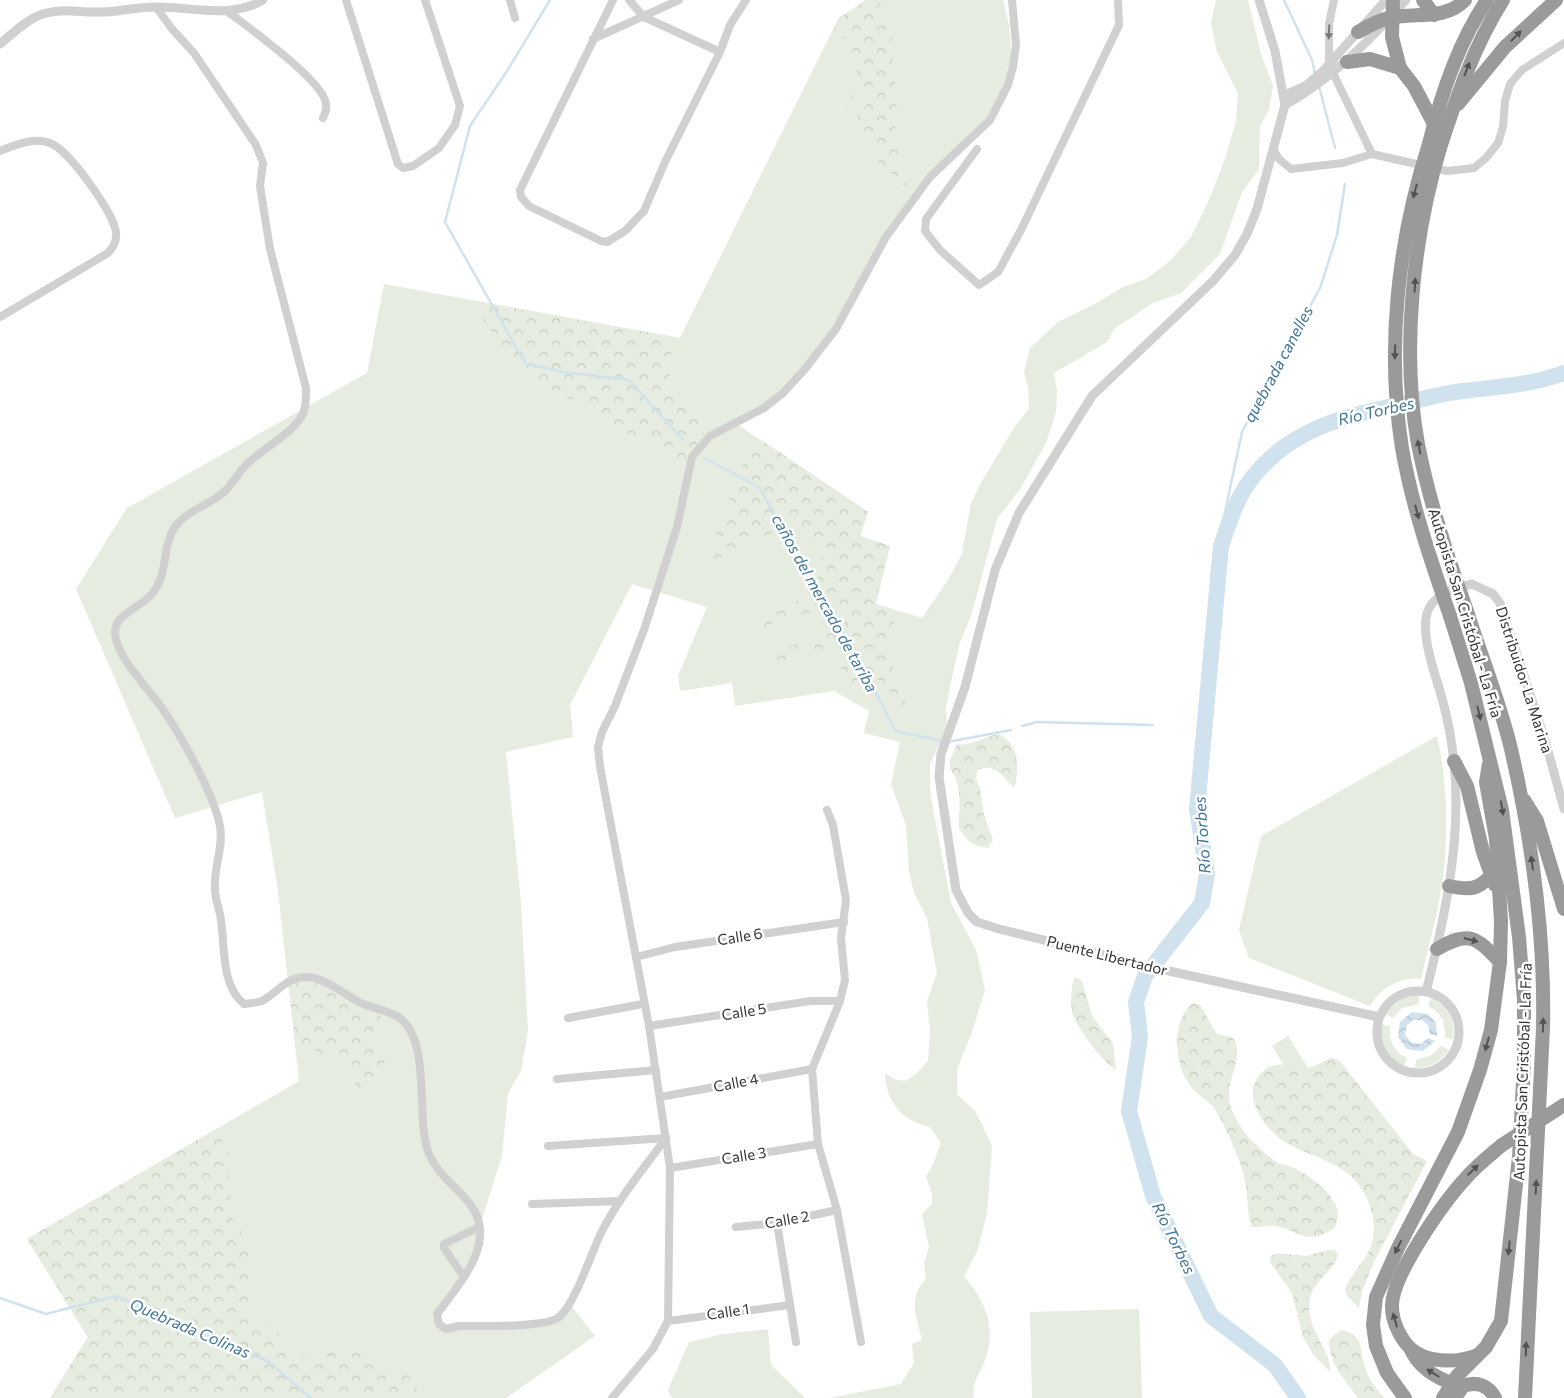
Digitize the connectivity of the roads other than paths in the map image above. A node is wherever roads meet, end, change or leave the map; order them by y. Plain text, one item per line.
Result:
1 (263, 0) edge
2 (346, 0) edge
3 (425, 0) edge
4 (510, 0) edge
5 (614, 0) edge
6 (629, 0) edge
7 (679, 0) edge
8 (746, 0) edge
9 (1012, 0) edge
10 (1118, 0) edge
11 (1259, 0) edge
12 (1334, 0) edge
13 (1386, 0) edge
14 (1393, 0) edge
15 (1406, 0) edge
16 (1423, 0) edge
17 (1465, 0) edge
18 (1487, 0) edge
19 (1503, 0) edge
20 (1556, 0) edge
21 (156, 7) junction
22 (228, 11) junction
23 (1434, 15) junction
24 (644, 17) junction
25 (515, 18) dead end
26 (1391, 18) junction
27 (1358, 32) junction
28 (593, 39) junction
29 (1564, 43) edge
30 (0, 44) edge
31 (720, 52) junction
32 (1347, 62) junction
33 (1400, 68) junction
34 (1328, 71) junction
35 (1309, 87) junction
36 (1285, 95) junction
37 (1285, 105) junction
38 (1451, 113) junction
39 (323, 118) dead end
40 (1434, 124) junction
41 (1434, 146) junction
42 (977, 149) dead end
43 (1273, 149) junction
44 (0, 151) edge
45 (1372, 154) junction
46 (0, 317) edge
47 (1490, 760) junction
48 (1454, 762) junction
49 (1520, 794) junction
50 (1564, 809) edge
51 (827, 810) dead end
52 (1495, 872) junction
53 (1449, 886) junction
54 (1564, 909) edge
55 (844, 922) junction
56 (1437, 949) junction
57 (636, 957) junction
58 (1500, 962) junction
59 (1426, 992) junction
60 (840, 1001) junction
61 (643, 1004) junction
62 (1379, 1017) junction
63 (568, 1018) dead end
64 (649, 1026) junction
65 (812, 1069) junction
66 (656, 1070) junction
67 (557, 1078) dead end
68 (660, 1097) junction
69 (1564, 1105) edge
70 (666, 1138) junction
71 (818, 1144) junction
72 (548, 1146) dead end
73 (670, 1168) junction
74 (620, 1202) junction
75 (532, 1204) dead end
76 (837, 1210) junction
77 (777, 1223) junction
78 (479, 1227) junction
79 (736, 1227) dead end
80 (464, 1277) junction
81 (790, 1305) junction
82 (668, 1321) junction
83 (796, 1342) dead end
84 (861, 1342) dead end
85 (1411, 1349) junction
86 (1475, 1356) junction
87 (1457, 1389) edge
88 (612, 1398) edge
89 (1405, 1398) edge
90 (1443, 1398) edge
91 (1495, 1398) edge
92 (1525, 1398) edge

1 - 22 street
2 - 3 street
4 - 25 street
5 - 28 street
6 - 24 street
7 - 24 street
8 - 31 street
9 - 57 street
10 - 42 street
11 - 36 street, Puente Libertador
12 -> 34 street
13 - 27 street
14 - 26 highway
15 - 26 street
16 - 23 highway
17 - 23 highway
18 - 40 highway, Autopista San Cristóbal - La Fría
38 -> 19 highway, Autopista San Cristóbal - La Fría
38 -> 20 highway
21 - 22 street
21 - 30 street
21 - 78 street
22 - 39 street
23 - 26 highway
24 - 28 street
24 - 31 street
26 - 27 highway
26 - 32 street
26 - 33 highway
27 - 34 street
28 - 31 street
29 - 45 street
32 - 33 highway
32 - 34 street
33 - 40 highway
34 - 35 street
34 - 45 street
35 - 36 street
35 - 37 street
36 - 37 street, Puente Libertador
37 - 43 street, Puente Libertador
38 - 41 highway, Autopista San Cristóbal - La Fría
40 - 41 highway, Autopista San Cristóbal - La Fría
41 -> 47 highway, Autopista San Cristóbal - La Fría, bridge
49 -> 41 highway, Autopista San Cristóbal - La Fría, bridge
43 - 45 street
43 - 62 street, Puente Libertador
44 - 46 street
47 - 52 highway, Autopista San Cristóbal - La Fría
47 -> 86 highway
48 - 50 street, Distribuidor La Marina
48 - 52 highway
48 - 53 street, Distribuidor La Marina
49 - 54 highway
92 -> 49 highway, Autopista San Cristóbal - La Fría
51 - 55 street
52 - 53 highway
52 - 58 highway, Autopista San Cristóbal - La Fría
53 - 56 street, Distribuidor La Marina
55 - 57 street, Calle 6
55 - 60 street
56 -> 58 highway
56 - 59 street, Distribuidor La Marina
57 - 61 street
58 -> 89 highway, Autopista San Cristóbal - La Fría
59 - 62 street
59 - 62 street
60 - 64 street, Calle 5
60 - 65 street
61 - 63 street
61 - 64 street
64 - 66 street
65 - 68 street, Calle 4
65 - 71 street
66 - 67 street
66 - 68 street
68 - 70 street
85 -> 69 highway, bridge
70 - 72 street
70 - 73 street
70 - 74 street
71 - 73 street, Calle 3
71 - 76 street
73 - 82 street
74 - 75 street
74 - 80 street
76 - 77 street, Calle 2
76 - 84 street
77 - 79 street, Calle 2
77 - 81 street
78 - 80 street
78 - 80 street
81 - 82 street, Calle 1
81 - 83 street
82 - 88 street
85 - 86 highway
87 -> 85 highway
86 - 87 highway
87 - 90 highway
87 - 91 highway

